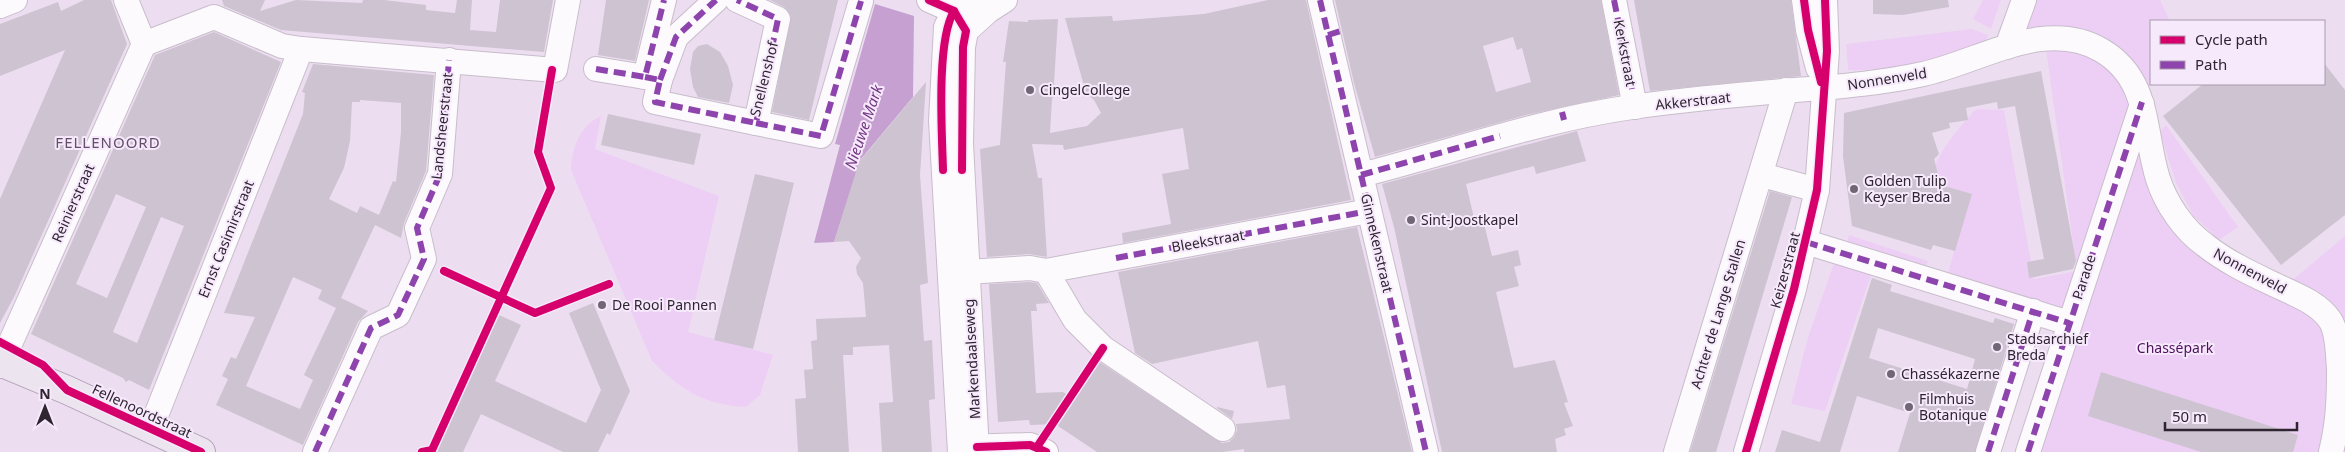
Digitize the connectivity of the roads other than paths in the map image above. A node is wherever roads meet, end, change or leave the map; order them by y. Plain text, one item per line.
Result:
1 (15, 0) edge
2 (126, 0) edge
3 (568, 0) edge
4 (664, 0) edge
5 (716, 0) edge
6 (737, 0) edge
7 (929, 0) edge
8 (1320, 0) edge
9 (1614, 0) edge
10 (1804, 0) edge
11 (1825, 0) edge
12 (2024, 0) edge
13 (861, 1) edge
14 (0, 6) edge
15 (973, 9) edge
16 (144, 44) junction
17 (2007, 48) junction
18 (302, 49) junction
19 (449, 60) junction
20 (596, 69) dead end
21 (652, 78) junction
22 (1823, 89) junction
23 (1786, 90) junction
24 (1634, 98) junction
25 (2142, 102) junction
26 (756, 123) junction
27 (1361, 175) junction
28 (1762, 175) junction
29 (1817, 190) junction
30 (1369, 211) junction
31 (1806, 242) junction
32 (1046, 271) junction
33 (959, 272) junction
34 (2034, 311) junction
35 (2069, 322) junction
36 (0, 363) edge
37 (151, 428) junction
38 (1223, 429) dead end
39 (969, 449) edge
40 (201, 452) edge
41 (315, 452) edge
42 (1046, 452) edge
43 (1426, 452) edge
44 (1676, 452) edge
45 (1746, 452) edge
46 (1988, 452) edge
47 (2028, 452) edge
48 (2331, 452) edge

1 - 14 street
2 - 16 street
3 - 19 street
4 - 21 street, Snellenshof
5 - 21 street, Snellenshof
6 - 26 street, Snellenshof
7 - 15 street, Markendaalseweg
8 - 27 street, Ginnekenstraat
9 - 24 street, Kerkstraat
10 - 22 street, Keizerstraat
11 - 22 street, Keizerstraat
12 - 17 street
13 - 26 street
15 - 33 street, Markendaalseweg
16 - 18 street
16 - 36 street, Reinierstraat
17 - 22 street, Nonnenveld
17 - 25 street, Nonnenveld
18 - 19 street
18 - 37 street, Ernst Casimirstraat
19 - 41 street, Landsheerstraat
20 - 21 street
21 - 26 street, Snellenshof
22 - 23 street, Akkerstraat
22 - 29 street, Keizerstraat
23 - 24 street, Akkerstraat
23 - 28 street, Achter de Lange Stallen
24 - 27 street, Akkerstraat
25 - 35 street, Parade
25 - 48 street, Nonnenveld
27 - 30 street, Ginnekenstraat
28 - 29 street
28 - 44 street, Achter de Lange Stallen
29 - 31 street, Keizerstraat
30 - 32 street, Bleekstraat
30 - 43 street, Ginnekenstraat
31 - 34 street
31 - 45 street, Keizerstraat
32 - 33 street, Bleekstraat
32 - 38 street
33 - 39 street, Markendaalseweg
34 - 35 street
34 - 46 street
35 - 47 street, Parade
36 - 37 main road, Fellenoordstraat
37 - 40 main road, Fellenoordstraat
39 - 42 street

